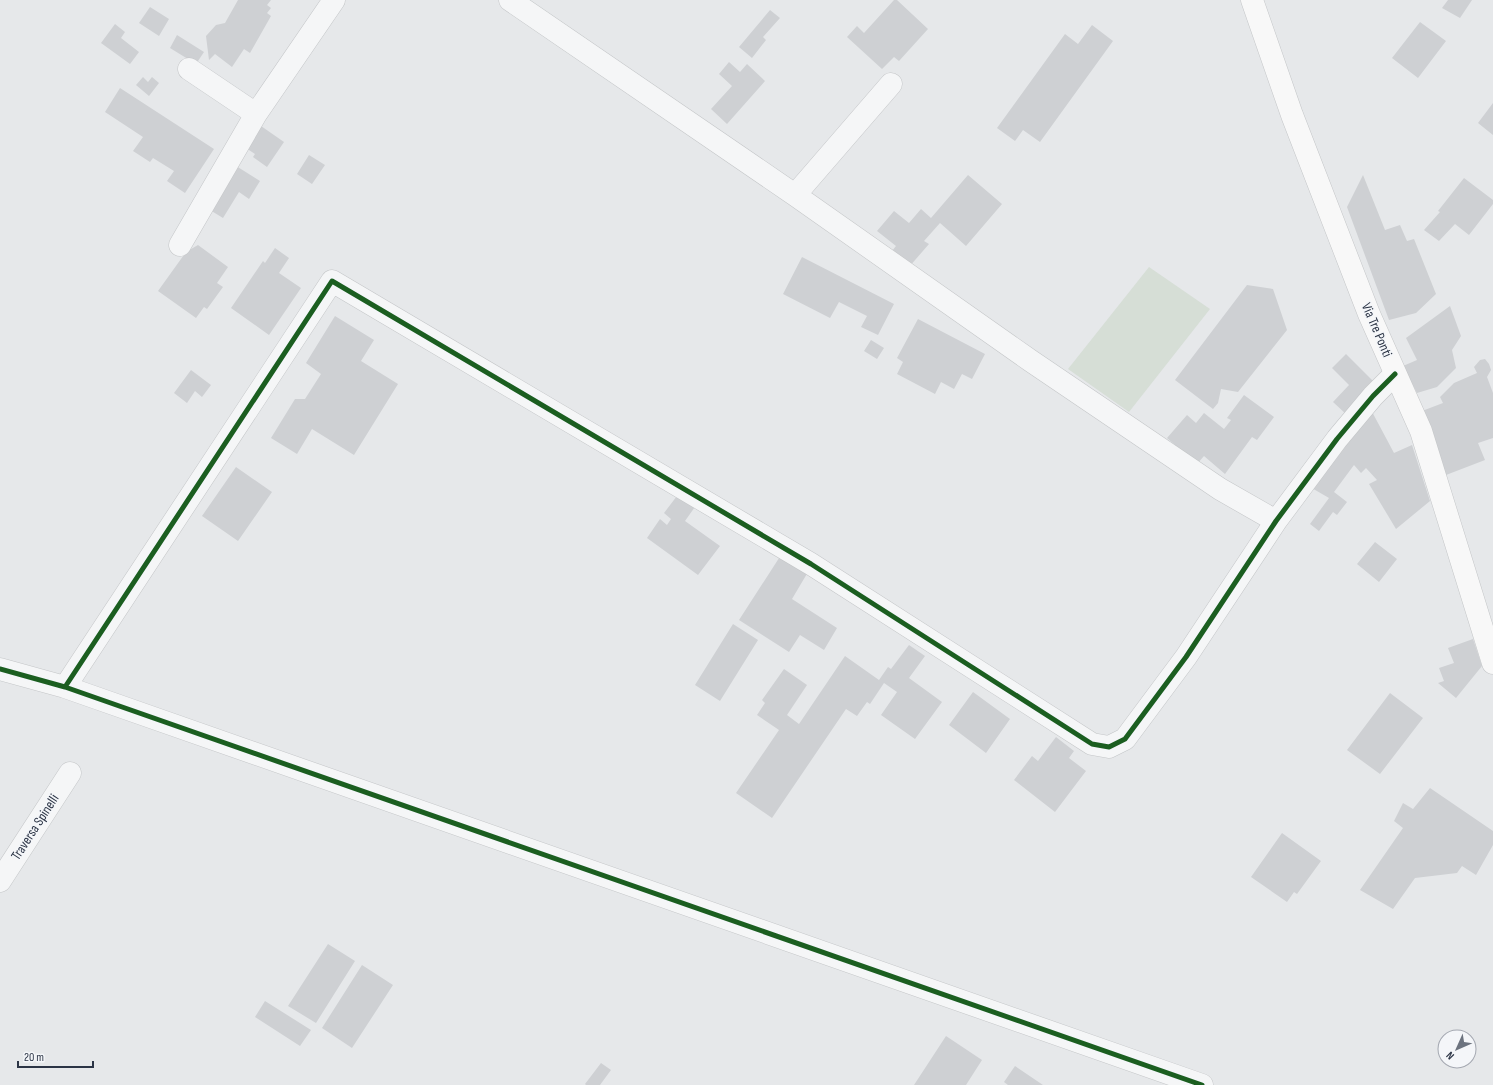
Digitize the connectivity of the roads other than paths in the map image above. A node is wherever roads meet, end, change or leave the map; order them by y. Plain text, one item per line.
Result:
1 (334, 0) edge
2 (510, 0) edge
3 (1252, 0) edge
4 (189, 69) dead end
5 (891, 84) dead end
6 (256, 114) junction
7 (795, 195) junction
8 (180, 245) dead end
9 (1395, 374) junction
10 (1276, 521) junction
11 (1493, 663) edge
12 (0, 669) edge
13 (66, 687) junction
14 (70, 773) dead end
15 (0, 881) edge
16 (1202, 1085) edge

1 - 6 street
2 - 7 street
3 - 9 street, Via Tre Ponti
4 - 6 street
5 - 7 street
6 - 8 street
7 - 10 street
9 - 10 street
9 - 11 street, Via Tre Ponti
10 - 13 street
12 - 13 street
13 - 16 street
14 - 15 street, Traversa Spinelli

